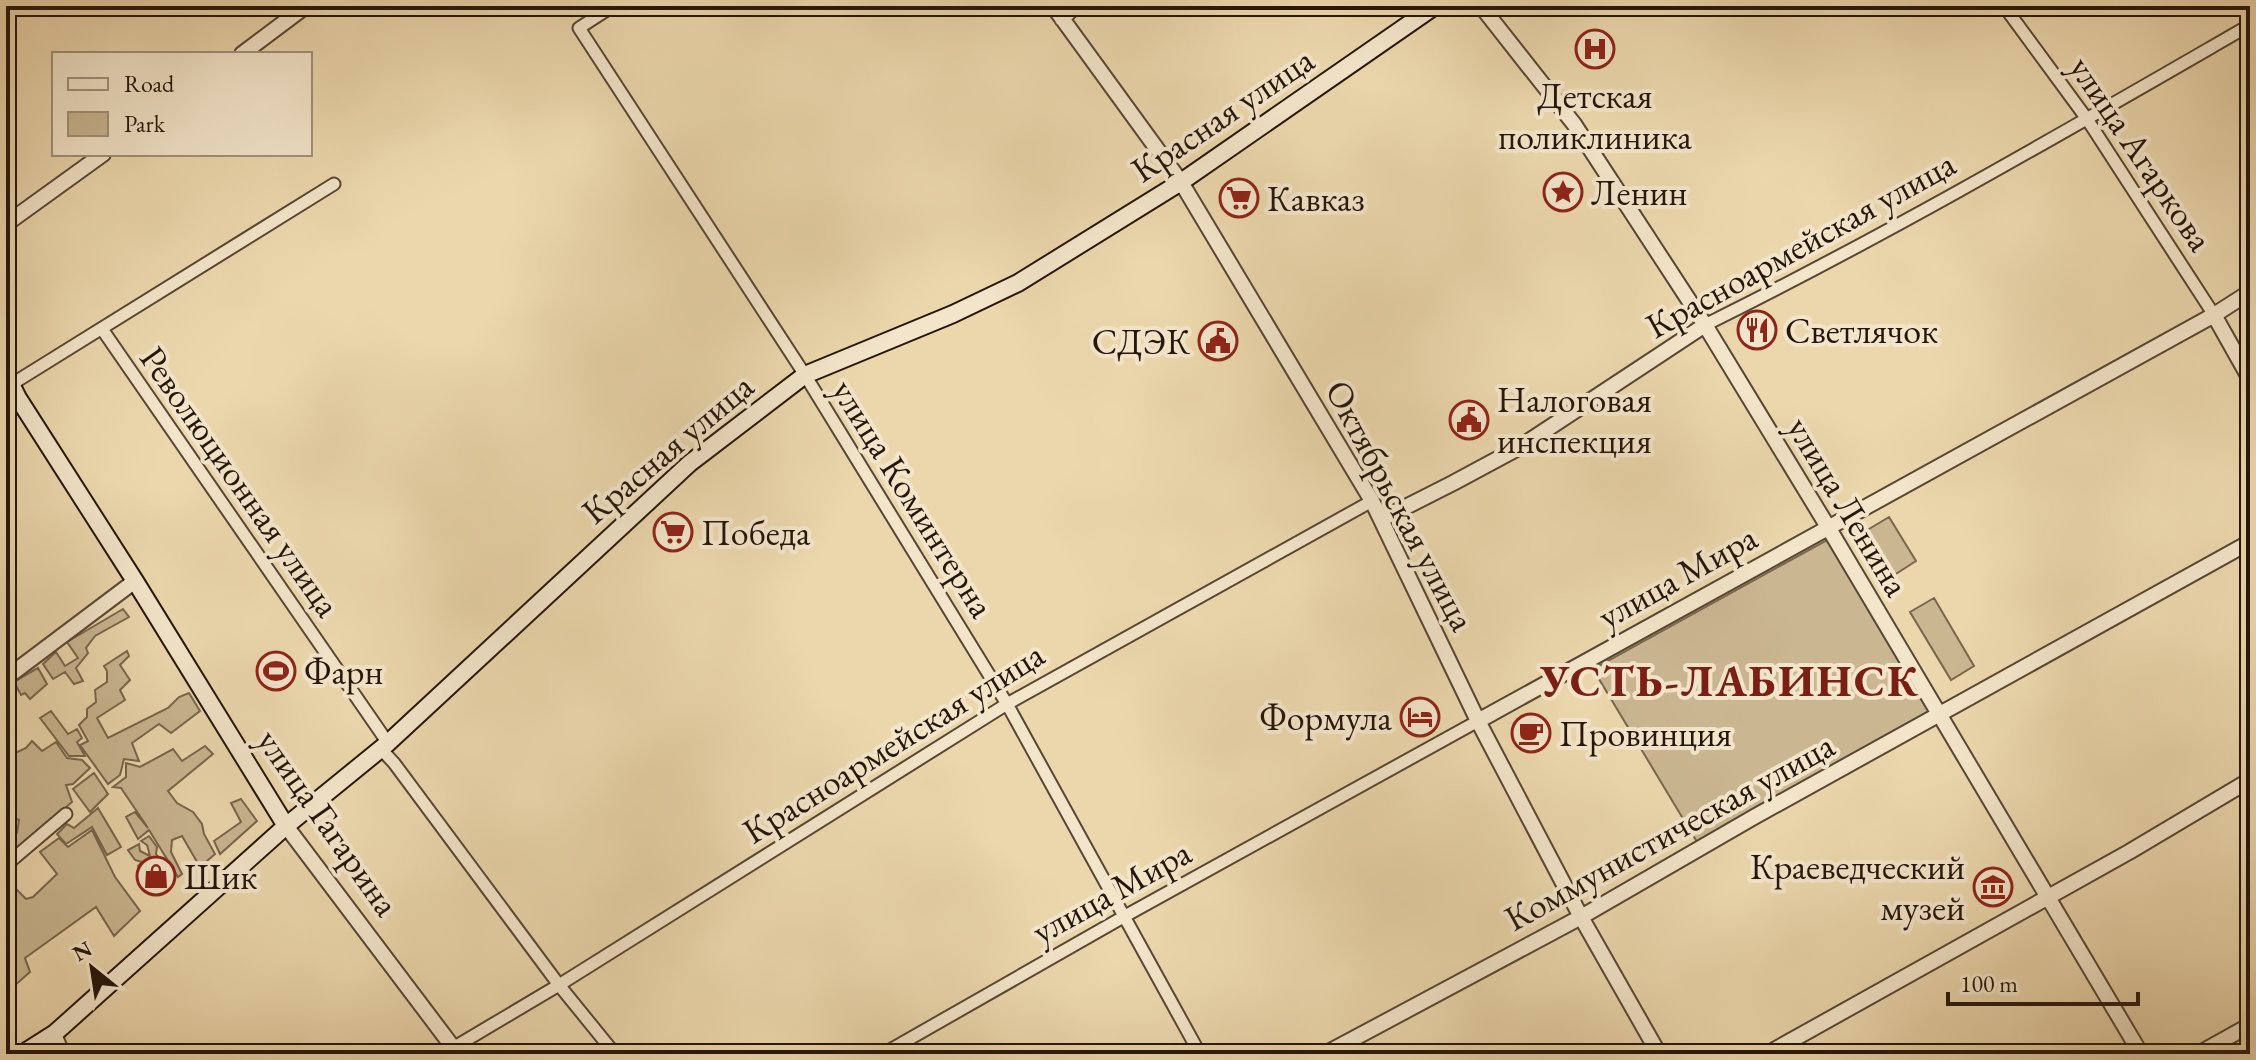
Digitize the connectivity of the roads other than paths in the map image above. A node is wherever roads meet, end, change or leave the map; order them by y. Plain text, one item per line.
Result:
1 (306, 6) edge
2 (613, 6) edge
3 (1053, 6) edge
4 (1075, 6) edge
5 (1435, 6) edge
6 (1481, 6) edge
7 (2004, 6) edge
8 (1062, 19) junction
9 (2250, 25) edge
10 (245, 52) edge
11 (2087, 119) junction
12 (100, 156) edge
13 (1181, 182) junction
14 (334, 184) dead end
15 (6, 224) edge
16 (2250, 292) edge
17 (2214, 315) junction
18 (1705, 325) junction
19 (102, 329) junction
20 (805, 375) junction
21 (2250, 379) edge
22 (11, 390) edge
23 (1372, 501) junction
24 (1382, 519) junction
25 (1828, 527) junction
26 (2250, 542) edge
27 (135, 581) junction
28 (6, 678) edge
29 (1007, 704) junction
30 (1939, 715) junction
31 (1478, 721) junction
32 (385, 746) junction
33 (2250, 780) edge
34 (66, 814) dead end
35 (286, 826) junction
36 (6, 865) edge
37 (2049, 897) junction
38 (1125, 916) junction
39 (1581, 917) junction
40 (559, 985) junction
41 (2250, 1025) edge
42 (55, 1033) junction
43 (456, 1051) edge
44 (22, 1054) edge
45 (64, 1054) edge
46 (615, 1054) edge
47 (883, 1054) edge
48 (1200, 1054) edge
49 (1325, 1054) edge
50 (1659, 1054) edge
51 (1767, 1054) edge
52 (2141, 1054) edge
53 (2198, 1054) edge

1 - 10 street
2 - 20 street, улица Коминтерна
3 - 8 street, Октябрьская улица
4 - 8 street
5 - 13 main road, Красная улица
6 - 18 street, улица Ленина
7 - 11 street, улица Агаркова
8 - 13 street, Октябрьская улица
9 - 11 street, Красноармейская улица
11 - 17 street, улица Агаркова
11 - 18 street, Красноармейская улица
12 - 15 street
13 - 20 main road, Красная улица
13 - 23 street, Октябрьская улица
14 - 19 street
16 - 17 street, улица Мира
17 - 21 street, улица Агаркова
17 - 25 street, улица Мира
18 - 24 street, Красноармейская улица
18 - 25 street, улица Ленина
19 - 22 street
19 - 32 street, Революционная улица
20 - 29 street, улица Коминтерна
20 - 32 main road, Красная улица
22 - 27 main road, улица Гагарина
23 - 24 street, Октябрьская улица
23 - 29 street, Красноармейская улица
24 - 31 street, Октябрьская улица
25 - 30 street, улица Ленина
25 - 31 street, улица Мира
26 - 30 street, Коммунистическая улица
27 - 28 street
27 - 35 main road, улица Гагарина
29 - 38 street, улица Коминтерна
29 - 40 street, Красноармейская улица
30 - 37 street, улица Ленина
30 - 39 street, Коммунистическая улица
31 - 38 street, улица Мира
31 - 39 street, Октябрьская улица
32 - 35 main road, Красная улица
32 - 40 street, Революционная улица
33 - 37 street
34 - 36 street
35 - 42 main road, Красная улица
35 - 43 street, улица Гагарина
37 - 51 street
37 - 52 street, улица Ленина
38 - 47 street, улица Мира
38 - 48 street, улица Коминтерна
39 - 49 street, Коммунистическая улица
39 - 50 street, Октябрьская улица
40 - 43 street, Красноармейская улица
40 - 46 street, Революционная улица
41 - 53 street
42 - 44 main road, Красная улица
42 - 45 street

